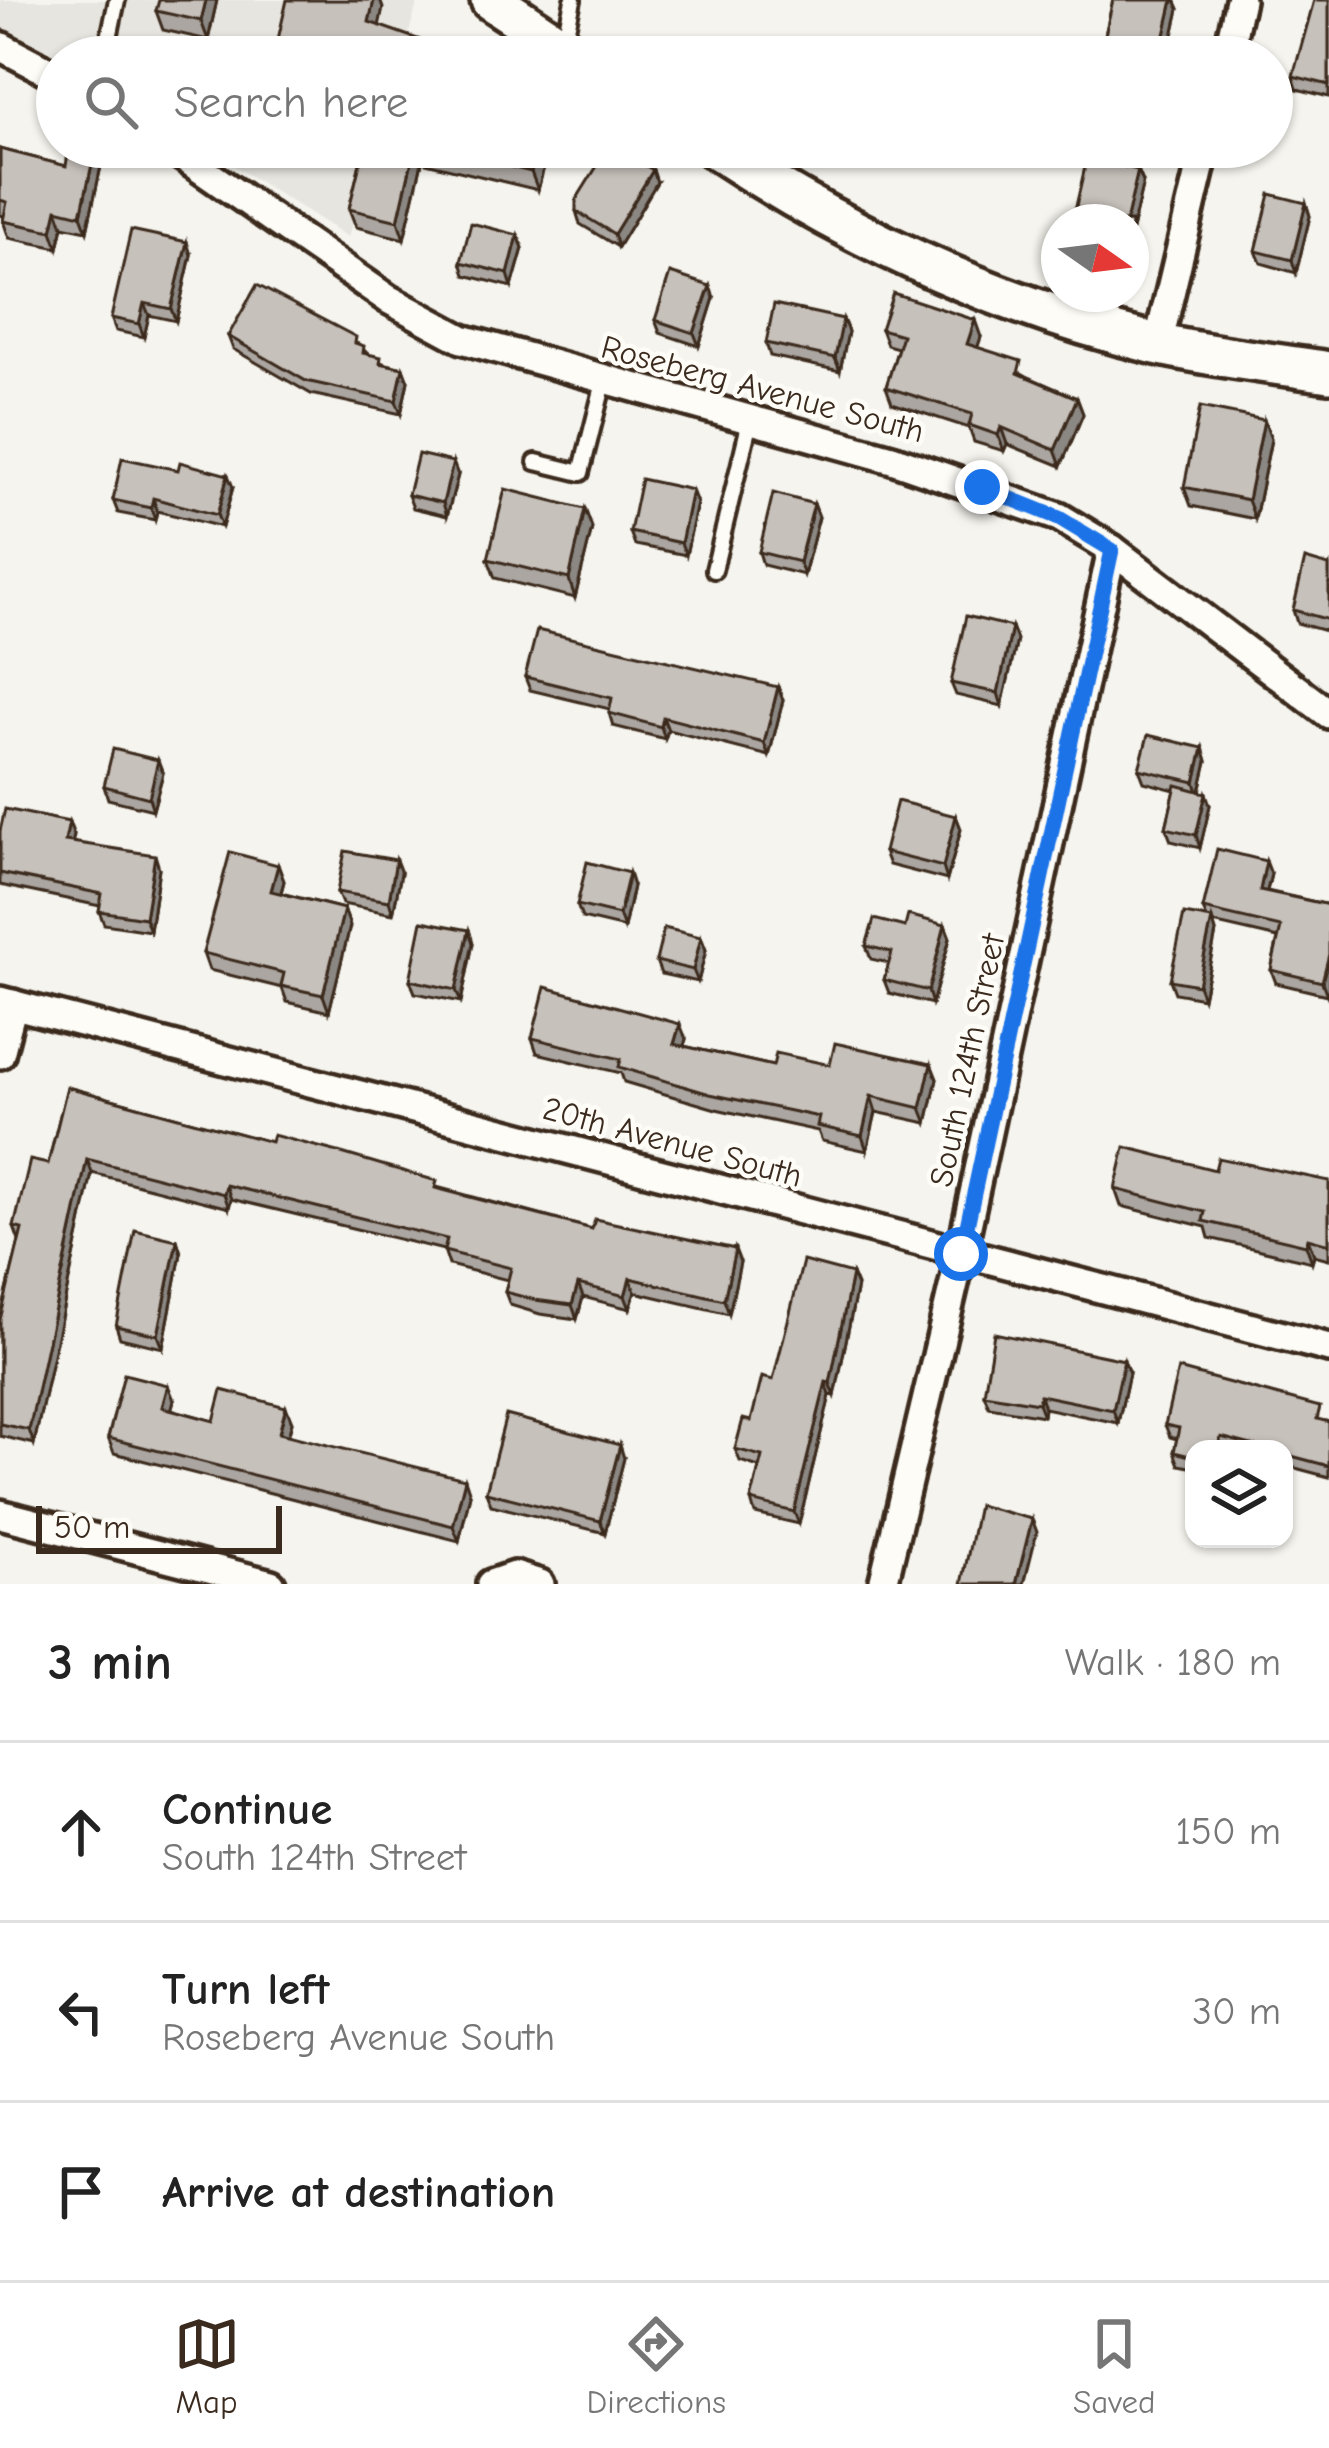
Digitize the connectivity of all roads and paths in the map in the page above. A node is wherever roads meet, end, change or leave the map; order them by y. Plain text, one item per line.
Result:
1 (117, 0) edge
2 (491, 0) edge
3 (573, 0) edge
4 (1240, 0) edge
5 (109, 36) edge
6 (546, 36) edge
7 (571, 36) edge
8 (1232, 36) edge
9 (0, 46) edge
10 (36, 65) edge
11 (200, 168) edge
12 (744, 168) edge
13 (1200, 168) edge
14 (1158, 344) junction
15 (1329, 372) edge
16 (604, 382) junction
17 (750, 421) junction
18 (536, 462) dead end
19 (1112, 550) junction
20 (714, 570) dead end
21 (1329, 714) edge
22 (6, 1002) edge
23 (0, 1054) edge
24 (961, 1254) junction
25 (1329, 1348) edge
26 (0, 1514) edge
27 (271, 1584) edge
28 (491, 1584) edge
29 (540, 1584) edge
30 (883, 1584) edge

1 - 5 lane
2 - 6 main road
3 - 7 lane
4 - 8 street
9 - 10 street
11 - 16 street, Roseberg Avenue South
12 - 14 main road
13 - 14 street
14 - 15 main road
16 - 17 street, Roseberg Avenue South
16 - 18 lane
17 - 19 street, Roseberg Avenue South
17 - 20 lane
19 - 21 street, Roseberg Avenue South
19 - 24 street, South 124th Street
22 - 23 street
22 - 24 street, 20th Avenue South
24 - 25 street, 20th Avenue South
24 - 30 street, South 124th Street
26 - 27 street
28 - 29 street

